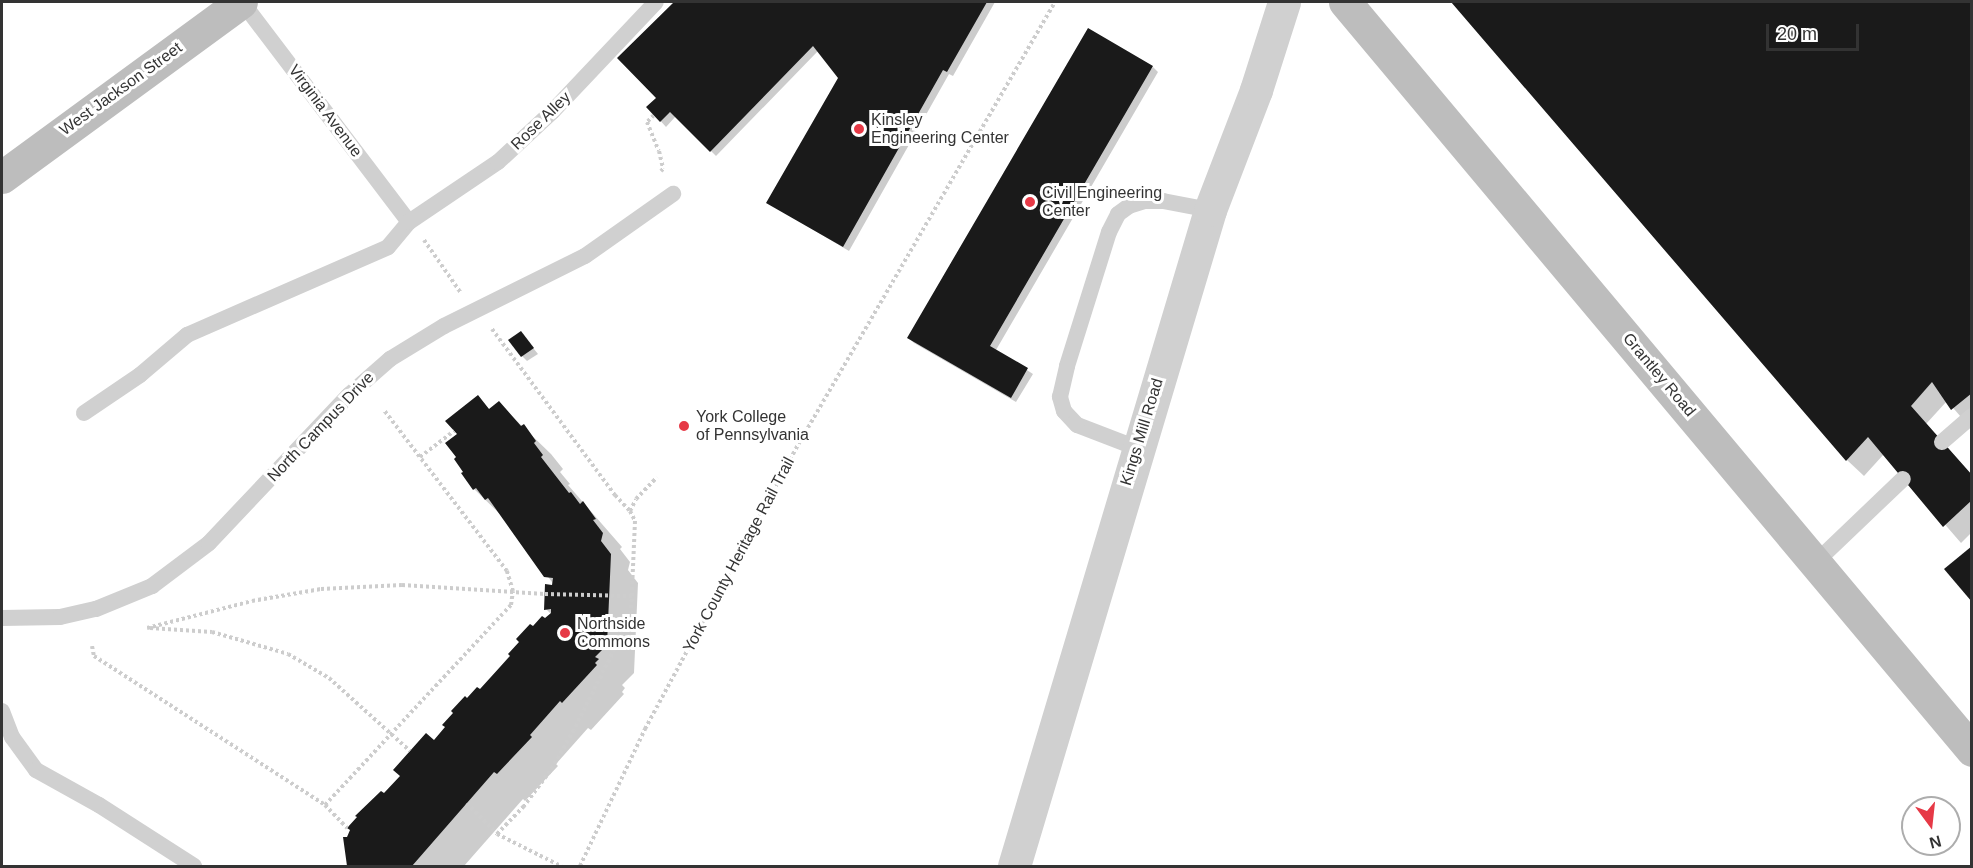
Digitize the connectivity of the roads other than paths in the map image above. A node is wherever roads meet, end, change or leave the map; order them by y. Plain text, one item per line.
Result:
1 (242, 2) edge
2 (656, 2) edge
3 (1284, 2) edge
4 (1346, 2) edge
5 (2, 177) edge
6 (673, 194) dead end
7 (1210, 210) junction
8 (408, 222) junction
9 (84, 413) dead end
10 (1971, 416) edge
11 (1942, 442) dead end
12 (1137, 448) junction
13 (1903, 479) dead end
14 (1816, 562) junction
15 (2, 618) edge
16 (2, 711) edge
17 (1971, 750) edge
18 (194, 867) edge
19 (1014, 867) edge

1 - 5 street, West Jackson Street
1 - 8 lane, Virginia Avenue
2 - 8 lane, Rose Alley
3 - 7 street, Kings Mill Road
4 - 14 street, Grantley Road
6 - 15 lane, North Campus Drive
7 - 12 street, Kings Mill Road
7 - 12 lane
8 - 9 lane, Rose Alley
10 - 11 lane
12 - 19 street, Kings Mill Road
13 - 14 lane
14 - 17 street, Grantley Road
16 - 18 lane

